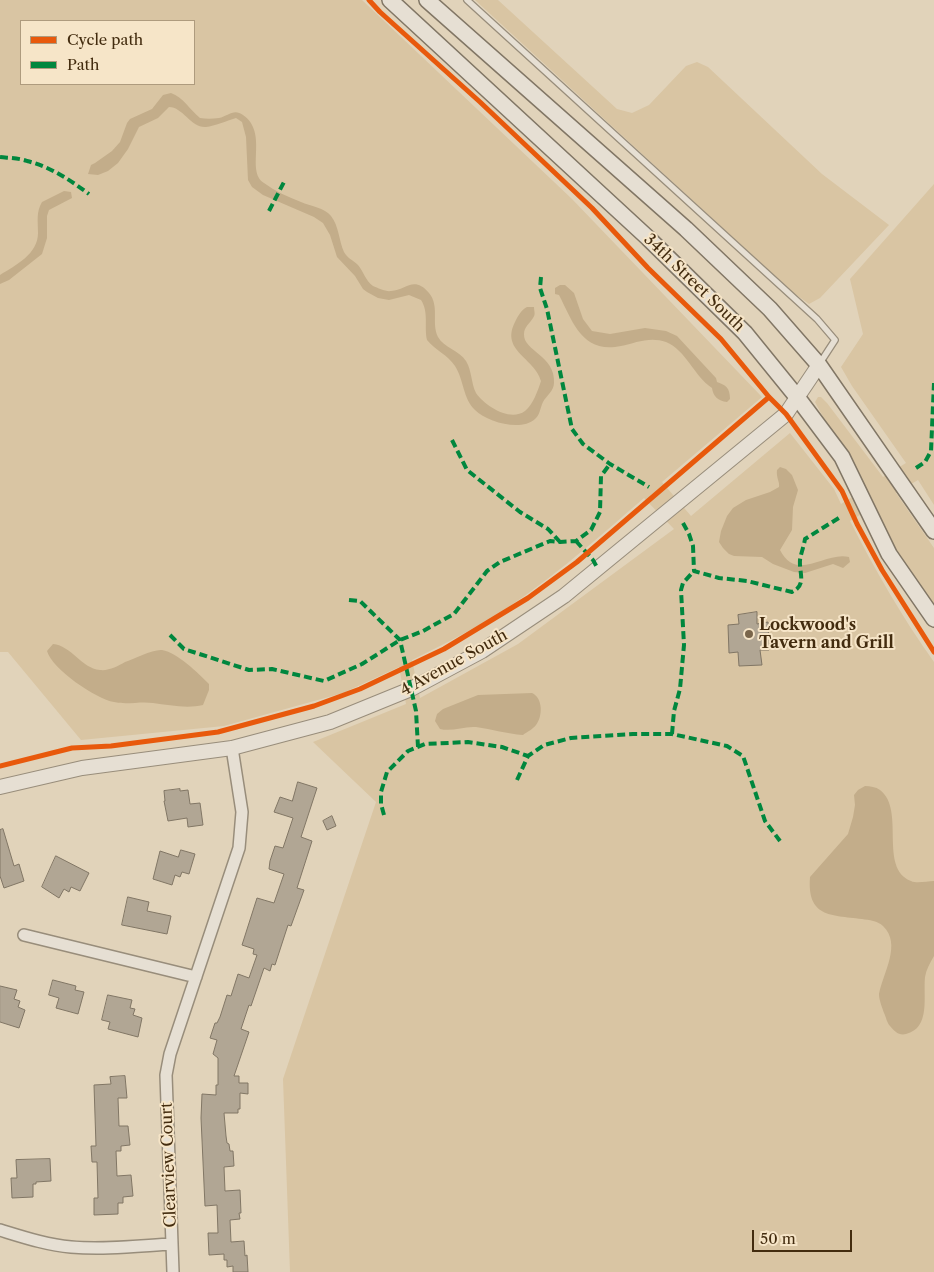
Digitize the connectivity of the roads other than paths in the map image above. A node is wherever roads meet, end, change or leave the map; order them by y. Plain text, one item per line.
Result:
1 (390, 0) edge
2 (427, 0) edge
3 (467, 0) edge
4 (819, 365) junction
5 (797, 397) junction
6 (934, 531) edge
7 (934, 619) edge
8 (232, 748) junction
9 (0, 787) edge
10 (24, 936) dead end
11 (196, 977) junction
12 (0, 1230) edge
13 (172, 1244) junction
14 (172, 1272) edge

1 - 5 main road, 34th Street South
2 - 4 main road, 34th Street South
3 - 4 lane
4 - 5 street, 4 Avenue South
4 - 6 main road, 34th Street South
5 - 7 main road, 34th Street South
5 - 8 street, 4 Avenue South
8 - 9 street, 4 Avenue South
8 - 11 street, Clearview Court
10 - 11 street
11 - 13 street, Clearview Court
12 - 13 street, Clearview Court
13 - 14 street

